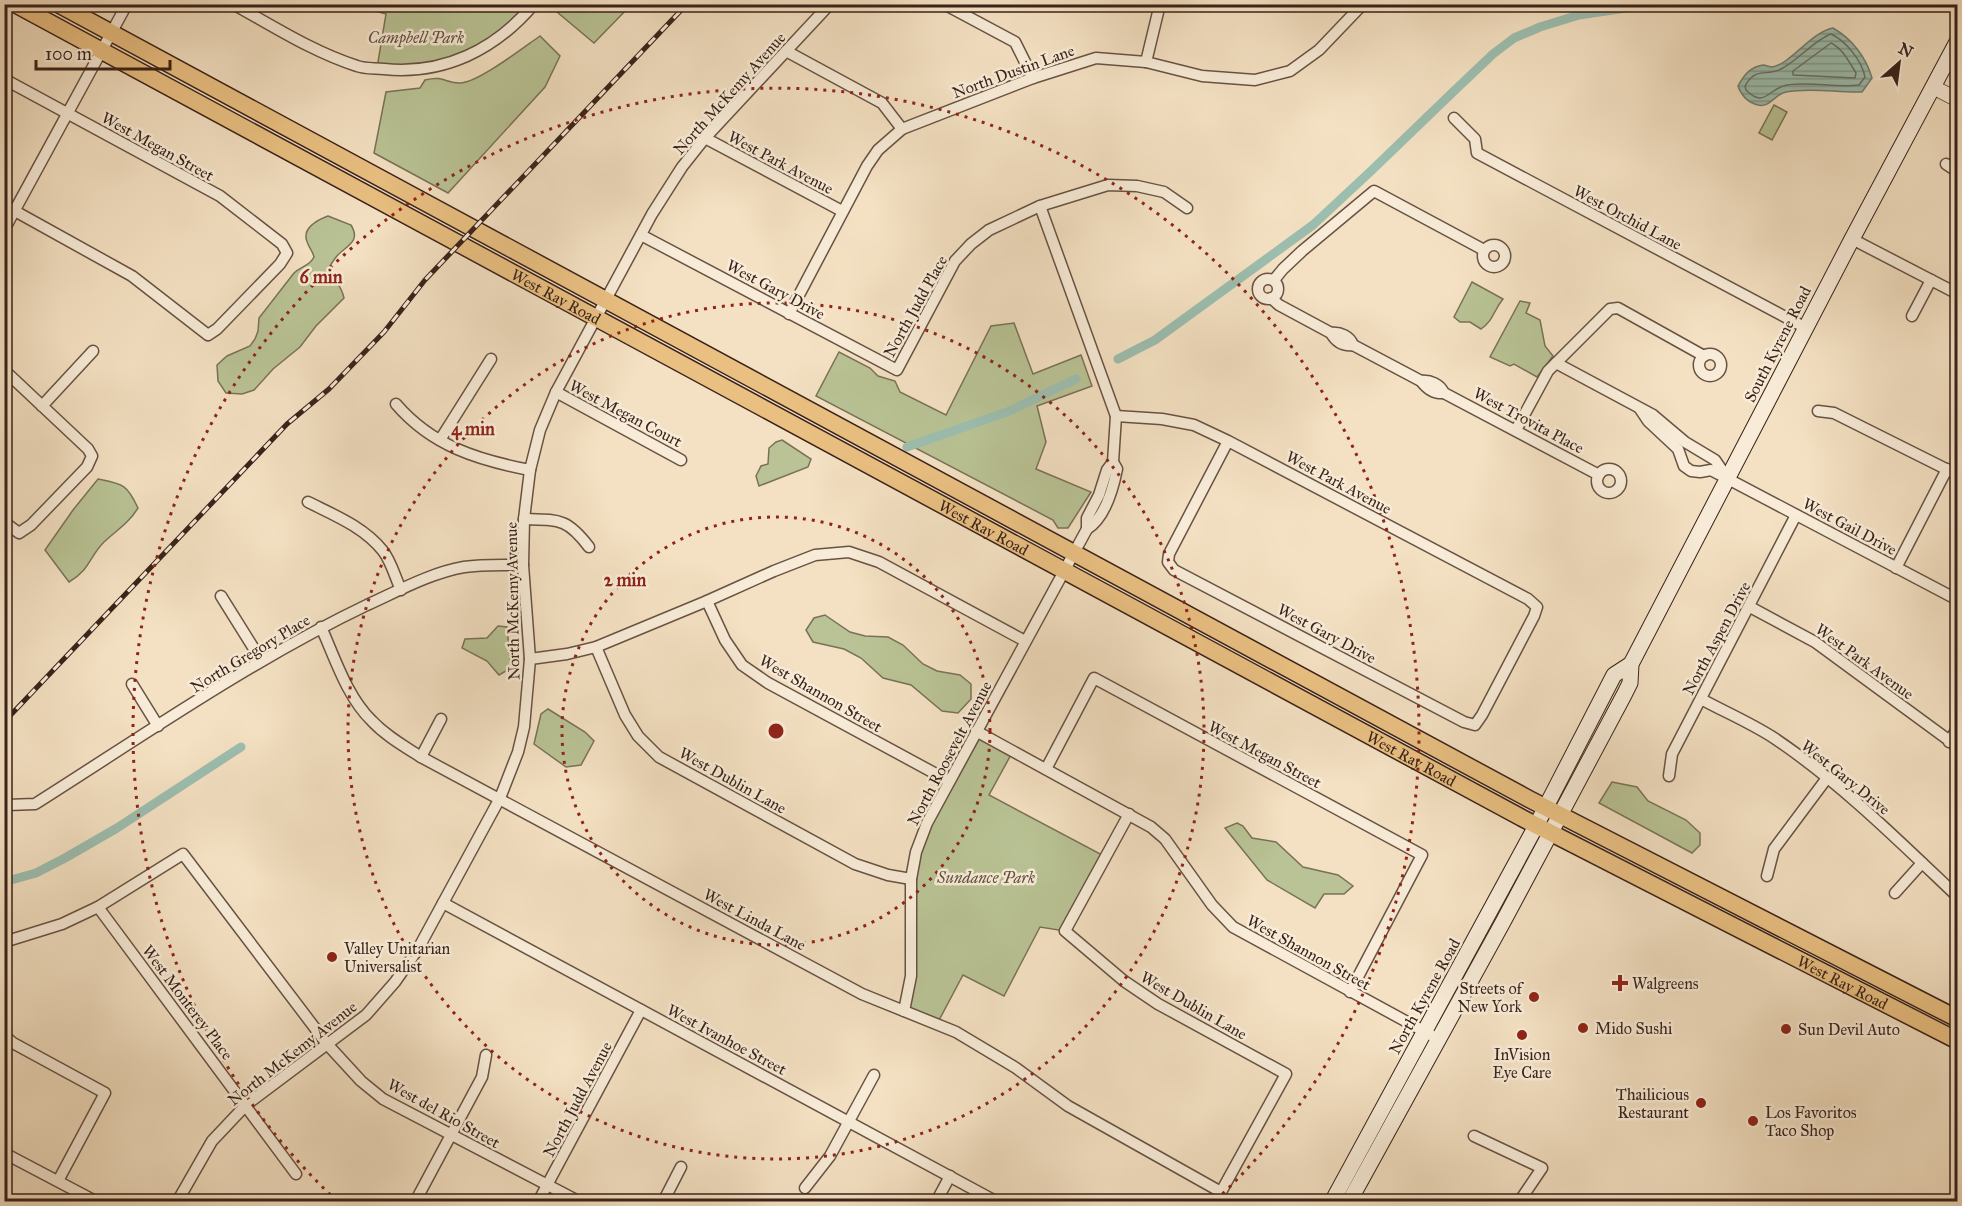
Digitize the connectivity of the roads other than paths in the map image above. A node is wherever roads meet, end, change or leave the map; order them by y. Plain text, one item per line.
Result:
1 (15, 4) edge
2 (58, 4) edge
3 (127, 4) edge
4 (233, 4) edge
5 (534, 4) edge
6 (830, 4) edge
7 (944, 4) edge
8 (1160, 4) edge
9 (1363, 4) edge
10 (1958, 40) edge
11 (106, 42) junction
12 (786, 51) junction
13 (1146, 62) junction
14 (1033, 78) junction
15 (4, 79) edge
16 (1935, 83) junction
17 (1958, 90) edge
18 (1958, 99) edge
19 (68, 113) junction
20 (1454, 118) dead end
21 (902, 129) junction
22 (705, 138) junction
23 (1946, 164) dead end
24 (1958, 172) edge
25 (4, 205) edge
26 (1040, 206) junction
27 (1187, 208) dead end
28 (16, 211) junction
29 (842, 212) junction
30 (4, 230) edge
31 (640, 235) junction
32 (1851, 239) junction
33 (1484, 250) dead end
34 (1274, 280) junction
35 (1931, 280) junction
36 (1958, 294) edge
37 (1271, 298) junction
38 (605, 301) junction
39 (789, 314) junction
40 (1912, 316) dead end
41 (596, 318) junction
42 (1806, 328) junction
43 (93, 351) dead end
44 (1704, 356) dead end
45 (490, 359) dead end
46 (1556, 363) junction
47 (4, 370) edge
48 (897, 370) joint
49 (556, 392) junction
50 (396, 404) dead end
51 (42, 406) junction
52 (1640, 409) junction
53 (1818, 411) dead end
54 (1116, 416) junction
55 (1516, 430) junction
56 (440, 440) junction
57 (1228, 441) junction
58 (681, 460) dead end
59 (1947, 469) junction
60 (530, 470) junction
61 (1599, 475) dead end
62 (1958, 475) edge
63 (1728, 479) junction
64 (308, 502) dead end
65 (1796, 515) junction
66 (524, 519) junction
67 (4, 522) edge
68 (589, 548) dead end
69 (1072, 553) junction
70 (524, 565) junction
71 (1896, 568) junction
72 (1063, 571) junction
73 (401, 590) junction
74 (221, 596) dead end
75 (1958, 600) edge
76 (707, 601) junction
77 (1750, 607) junction
78 (321, 627) junction
79 (1025, 641) junction
80 (596, 646) junction
81 (530, 659) junction
82 (261, 660) junction
83 (132, 684) dead end
84 (1701, 699) junction
85 (441, 719) dead end
86 (1475, 725) joint
87 (158, 726) junction
88 (1958, 727) edge
89 (976, 731) junction
90 (1953, 744) edge
91 (421, 757) junction
92 (1046, 769) junction
93 (1669, 776) dead end
94 (1827, 778) junction
95 (949, 781) junction
96 (500, 798) junction
97 (7, 805) dead end
98 (1553, 812) junction
99 (1129, 814) junction
100 (1544, 830) junction
101 (1922, 863) junction
102 (1767, 876) dead end
103 (911, 879) junction
104 (1895, 893) dead end
105 (1958, 897) edge
106 (443, 903) junction
107 (98, 907) junction
108 (4, 942) edge
109 (1350, 992) junction
110 (641, 1010) junction
111 (904, 1011) junction
112 (1958, 1019) edge
113 (1425, 1032) junction
114 (4, 1035) edge
115 (1438, 1040) junction
116 (1958, 1041) edge
117 (327, 1044) junction
118 (486, 1055) dead end
119 (874, 1075) dead end
120 (246, 1105) junction
121 (849, 1122) junction
122 (451, 1134) junction
123 (1474, 1136) dead end
124 (4, 1153) edge
125 (681, 1167) dead end
126 (296, 1174) dead end
127 (950, 1176) junction
128 (58, 1181) junction
129 (547, 1185) junction
130 (805, 1188) dead end
131 (1221, 1192) joint
132 (97, 1202) edge
133 (177, 1202) edge
134 (415, 1202) edge
135 (538, 1202) edge
136 (580, 1202) edge
137 (663, 1202) edge
138 (936, 1202) edge
139 (997, 1202) edge
140 (1332, 1202) edge
141 (1349, 1202) edge
142 (1519, 1202) edge

1 - 11 main road, West Ray Road
2 - 11 main road, West Ray Road
3 - 11 street
4 - 5 street
6 - 12 street, North McKemy Avenue
7 - 14 street
8 - 13 street
9 - 13 street, North Dustin Lane
10 - 16 main road, South Kyrene Road
11 - 19 street
11 - 38 main road, West Ray Road
11 - 41 main road, West Ray Road
12 - 21 street
12 - 22 street, North McKemy Avenue
13 - 14 street, North Dustin Lane
14 - 21 street, North Dustin Lane
15 - 19 street, West Megan Street
16 - 17 street
16 - 18 street
16 - 32 main road, South Kyrene Road
19 - 28 street
19 - 28 street, West Megan Street
20 - 42 street, West Orchid Lane
21 - 29 street, North Dustin Lane
22 - 29 street, West Park Avenue
22 - 31 street, North McKemy Avenue
23 - 24 street
25 - 28 street
26 - 27 street, North Judd Place
26 - 48 street, North Judd Place
26 - 54 street, North Roosevelt Avenue
28 - 30 street
29 - 39 street, North Dustin Lane
31 - 38 street, North McKemy Avenue
31 - 39 street, West Gary Drive
32 - 35 street
32 - 42 main road, South Kyrene Road
33 - 34 street
34 - 37 street
34 - 37 street
35 - 36 street
35 - 40 street
37 - 55 street, West Trovita Place
38 - 41 street, North McKemy Avenue
38 - 69 main road, West Ray Road
39 - 48 street, West Gary Drive
41 - 49 street, North McKemy Avenue
41 - 72 main road, West Ray Road
42 - 63 main road, South Kyrene Road
43 - 51 street
44 - 46 street
45 - 56 street
46 - 52 street, West Gail Drive
46 - 55 street
47 - 51 street
49 - 58 street, West Megan Court
49 - 60 street, North McKemy Avenue
50 - 56 street
51 - 67 street
52 - 63 street, West Gail Drive
52 - 63 street, West Gail Drive
53 - 59 street
54 - 57 street, West Park Avenue
54 - 69 street, North Roosevelt Avenue
55 - 61 street, West Trovita Place
56 - 60 street
57 - 86 street, West Gary Drive
57 - 86 street, West Park Avenue
59 - 62 street
59 - 71 street
60 - 66 street, North McKemy Avenue
63 - 65 street, West Gail Drive
63 - 98 main road, South Kyrene Road
64 - 73 street
65 - 71 street, West Gail Drive
65 - 77 street, North Aspen Drive
66 - 68 street
66 - 70 street, North McKemy Avenue
69 - 72 street, North Roosevelt Avenue
69 - 98 main road, West Ray Road
70 - 73 street, North Gregory Place
70 - 81 street, North McKemy Avenue
71 - 75 street, West Gail Drive
72 - 79 street, North Roosevelt Avenue
72 - 100 main road, West Ray Road
73 - 78 street, North Gregory Place
74 - 82 street
76 - 79 street
76 - 80 street
76 - 95 street, West Shannon Street
77 - 84 street, North Aspen Drive
77 - 90 street, West Park Avenue
78 - 82 street, North Gregory Place
78 - 91 street, West Linda Lane
79 - 89 street, North Roosevelt Avenue
80 - 81 street
80 - 103 street, West Dublin Lane
81 - 96 street, North McKemy Avenue
82 - 87 street, North Gregory Place
83 - 87 street
84 - 93 street, North Aspen Drive
84 - 94 street, West Gary Drive
85 - 91 street
87 - 97 street, North Gregory Place
88 - 90 street
89 - 92 street, West Shannon Street
89 - 95 street, North Roosevelt Avenue
91 - 96 street, West Linda Lane
92 - 99 street, West Shannon Street
92 - 109 street, West Megan Street
94 - 101 street, West Gary Drive
94 - 102 street
95 - 103 street, North Roosevelt Avenue
96 - 106 street, North McKemy Avenue
96 - 111 street, West Linda Lane
98 - 100 main road, North Kyrene Road
98 - 112 main road, West Ray Road
99 - 109 street, West Shannon Street
99 - 131 street, West Dublin Lane
100 - 113 main road, North Kyrene Road
100 - 115 main road, North Kyrene Road
100 - 116 main road, West Ray Road
101 - 104 street
101 - 105 street, West Gary Drive
103 - 111 street, North Roosevelt Avenue
106 - 110 street, West Ivanhoe Street
106 - 117 street, North McKemy Avenue
107 - 108 street
107 - 117 street, West del Rio Street
107 - 120 street, West Monterey Place
109 - 113 street, West Shannon Street
110 - 121 street, West Ivanhoe Street
110 - 129 street, North Judd Avenue
111 - 131 street, West Linda Lane
113 - 115 street, West Shannon Street
113 - 140 main road, North Kyrene Road
114 - 128 street
115 - 141 main road, North Kyrene Road
117 - 120 street, North McKemy Avenue
117 - 122 street, West del Rio Street
118 - 122 street
119 - 121 street
120 - 126 street, West Monterey Place
120 - 133 street, North McKemy Avenue
121 - 127 street, West Ivanhoe Street
121 - 130 street
122 - 129 street, West del Rio Street
122 - 134 street
123 - 142 street
124 - 128 street
125 - 137 street
127 - 138 street
127 - 139 street, West Ivanhoe Street
128 - 132 street
129 - 135 street, North Judd Avenue
129 - 136 street, West del Rio Street

